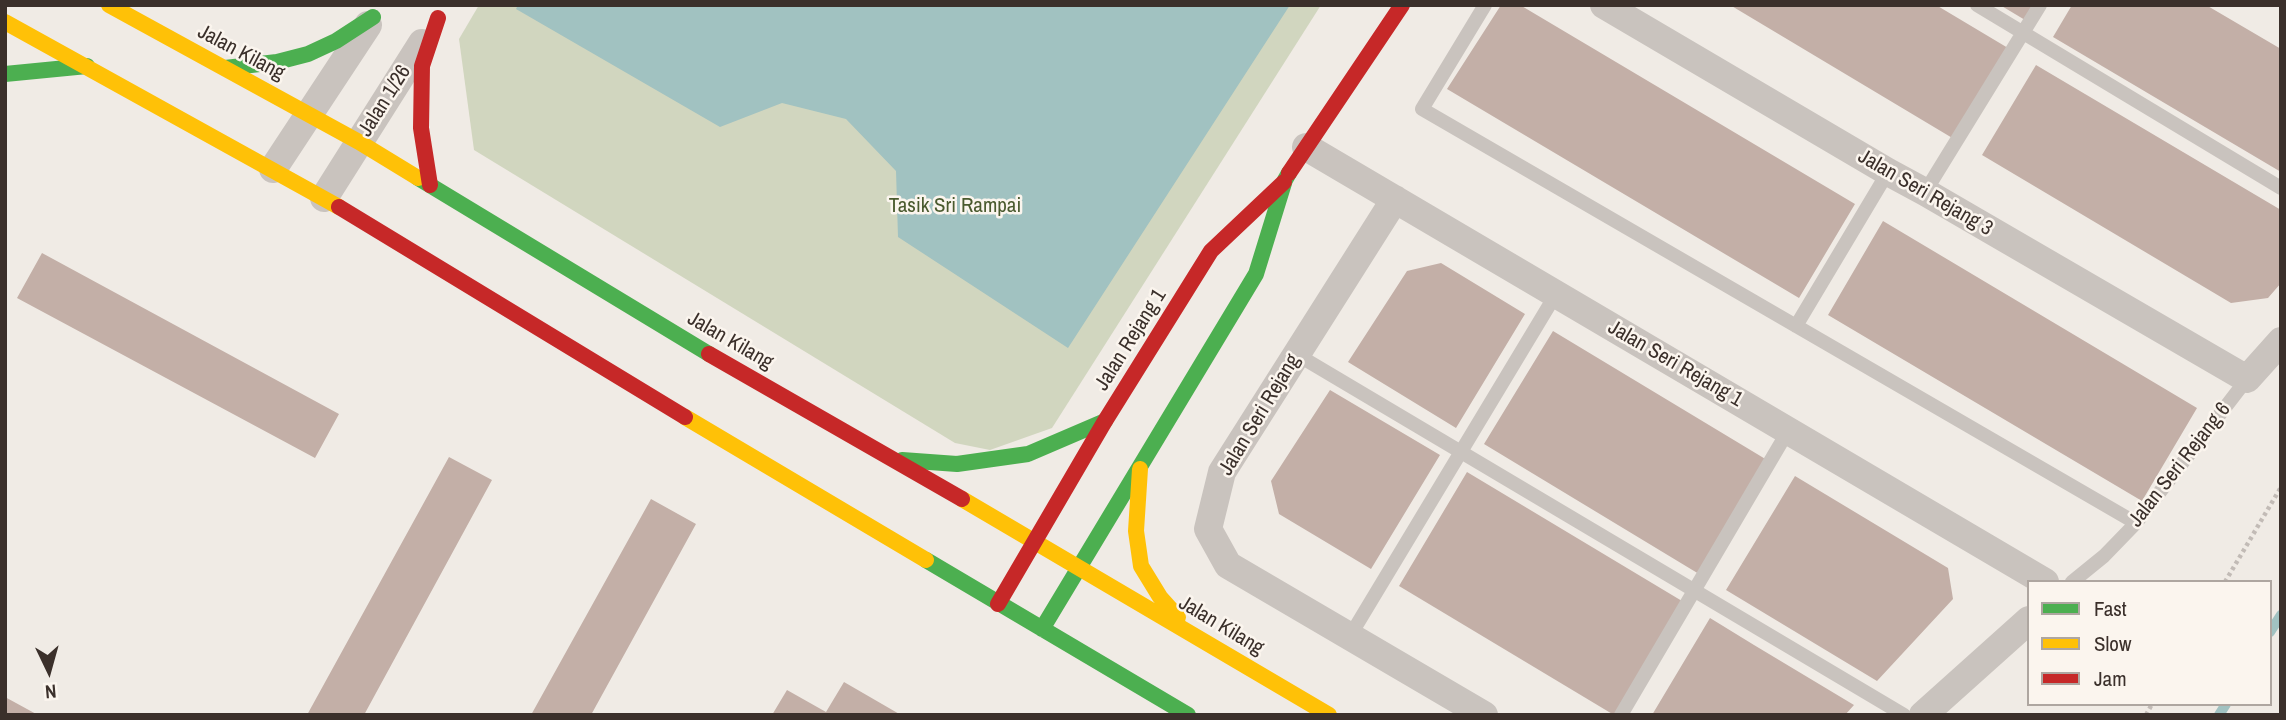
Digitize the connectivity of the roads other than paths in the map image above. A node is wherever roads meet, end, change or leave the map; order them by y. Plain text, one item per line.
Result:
1 (109, 5) edge
2 (1402, 5) edge
3 (1485, 5) edge
4 (1604, 5) edge
5 (1976, 5) edge
6 (2040, 5) edge
7 (377, 11) edge
8 (442, 12) edge
9 (5, 22) edge
10 (2024, 33) junction
11 (87, 66) junction
12 (225, 68) junction
13 (5, 74) edge
14 (309, 114) junction
15 (359, 142) junction
16 (1306, 146) junction
17 (273, 169) junction
18 (1888, 173) junction
19 (1285, 180) junction
20 (430, 185) junction
21 (2281, 188) edge
22 (1925, 192) junction
23 (324, 198) junction
24 (1395, 199) junction
25 (1556, 294) junction
26 (1796, 326) junction
27 (2281, 341) edge
28 (1296, 354) junction
29 (2247, 379) junction
30 (1105, 421) junction
31 (1788, 431) junction
32 (1461, 452) junction
33 (893, 459) junction
34 (1140, 466) junction
35 (2136, 523) junction
36 (1034, 540) junction
37 (1079, 566) junction
38 (2042, 580) edge
39 (2074, 580) edge
40 (1694, 590) junction
41 (998, 604) junction
42 (2027, 622) edge
43 (1042, 629) junction
44 (1191, 632) junction
45 (1350, 636) junction
46 (1180, 713) edge
47 (1329, 715) edge
48 (1484, 715) edge
49 (1620, 715) edge
50 (1904, 715) edge
51 (1923, 715) edge

1 - 12 main road, Jalan Kilang
2 - 16 main road, Jalan Rejang 1
3 - 26 lane
4 - 18 street, Jalan Seri Rejang 3
5 - 10 lane
6 - 10 lane
7 - 12 main road
7 - 14 street
8 - 15 street, Jalan 1/26
8 - 20 main road
9 - 11 main road
10 - 21 lane
10 - 22 lane
11 - 13 main road
11 - 17 main road
12 - 14 main road, Jalan Kilang
14 - 15 main road, Jalan Kilang
14 - 17 street
15 - 20 main road, Jalan Kilang
15 - 23 street, Jalan 1/26
16 - 19 main road, Jalan Rejang 1
16 - 24 street, Jalan Seri Rejang 1
17 - 23 main road
18 - 22 street, Jalan Seri Rejang 3
18 - 26 lane
19 - 30 main road, Jalan Rejang 1
19 - 34 main road, Jalan Rejang 1
20 - 33 main road, Jalan Kilang
22 - 29 street, Jalan Seri Rejang 3
23 - 41 main road
24 - 25 street, Jalan Seri Rejang 1
24 - 28 street, Jalan Seri Rejang
25 - 31 street, Jalan Seri Rejang 1
25 - 32 lane
26 - 35 lane
27 - 29 street, Jalan Seri Rejang 6
28 - 32 lane
28 - 45 street, Jalan Seri Rejang
29 - 35 lane, Jalan Seri Rejang 6
30 - 33 main road
30 - 36 main road, Jalan Rejang 1
31 - 38 street, Jalan Seri Rejang 1
31 - 40 lane
32 - 40 lane
32 - 45 lane
33 - 36 main road, Jalan Kilang
34 - 37 main road, Jalan Rejang 1
34 - 44 main road
35 - 39 lane, Jalan Seri Rejang 6
36 - 37 main road, Jalan Kilang
36 - 41 main road, Jalan Rejang 1
37 - 43 main road, Jalan Rejang 1
37 - 44 main road, Jalan Kilang
40 - 49 lane
40 - 50 lane
41 - 43 main road
42 - 51 street
43 - 46 main road
44 - 47 main road, Jalan Kilang
45 - 48 street, Jalan Seri Rejang

